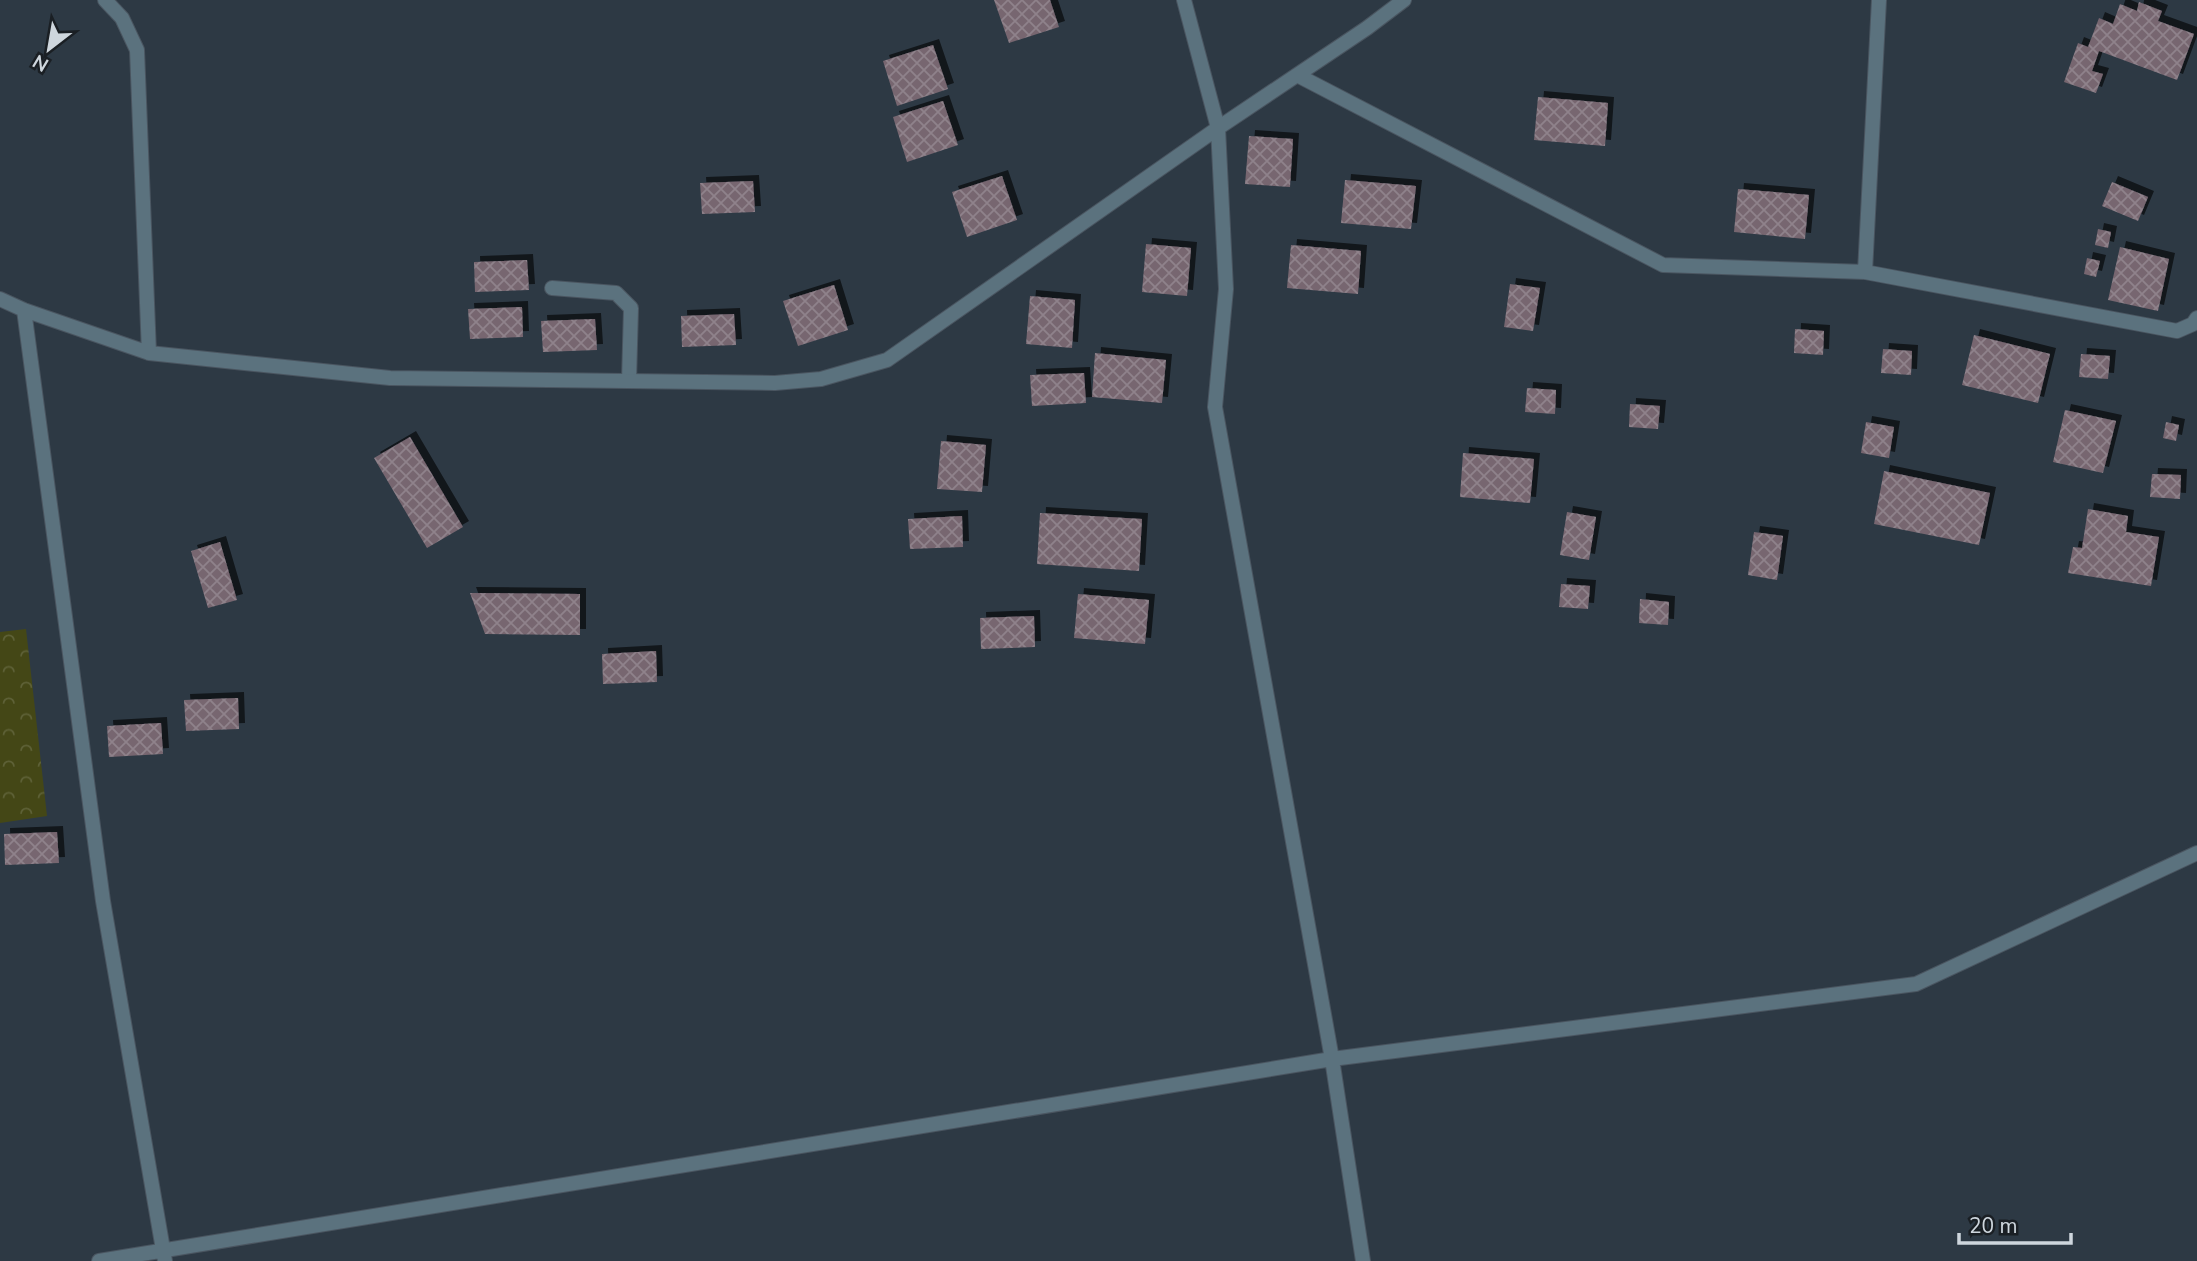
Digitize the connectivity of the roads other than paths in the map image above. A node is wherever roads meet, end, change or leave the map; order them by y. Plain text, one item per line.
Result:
1 (105, 0) edge
2 (1184, 0) edge
3 (1405, 0) edge
4 (1880, 0) edge
5 (1297, 75) junction
6 (1219, 128) junction
7 (1865, 272) junction
8 (552, 288) dead end
9 (0, 299) edge
10 (24, 310) junction
11 (2197, 318) edge
12 (149, 353) junction
13 (629, 381) junction
14 (2197, 853) edge
15 (1332, 1059) junction
16 (164, 1256) edge
17 (99, 1261) edge
18 (1363, 1261) edge

1 - 12 street
2 - 6 street
3 - 5 street
4 - 7 street
5 - 6 street
5 - 7 street
6 - 13 street
6 - 15 street
7 - 11 street
8 - 13 street
9 - 10 street
10 - 12 street
10 - 16 street
12 - 13 street
14 - 15 street
15 - 16 street
15 - 18 street
16 - 17 street

